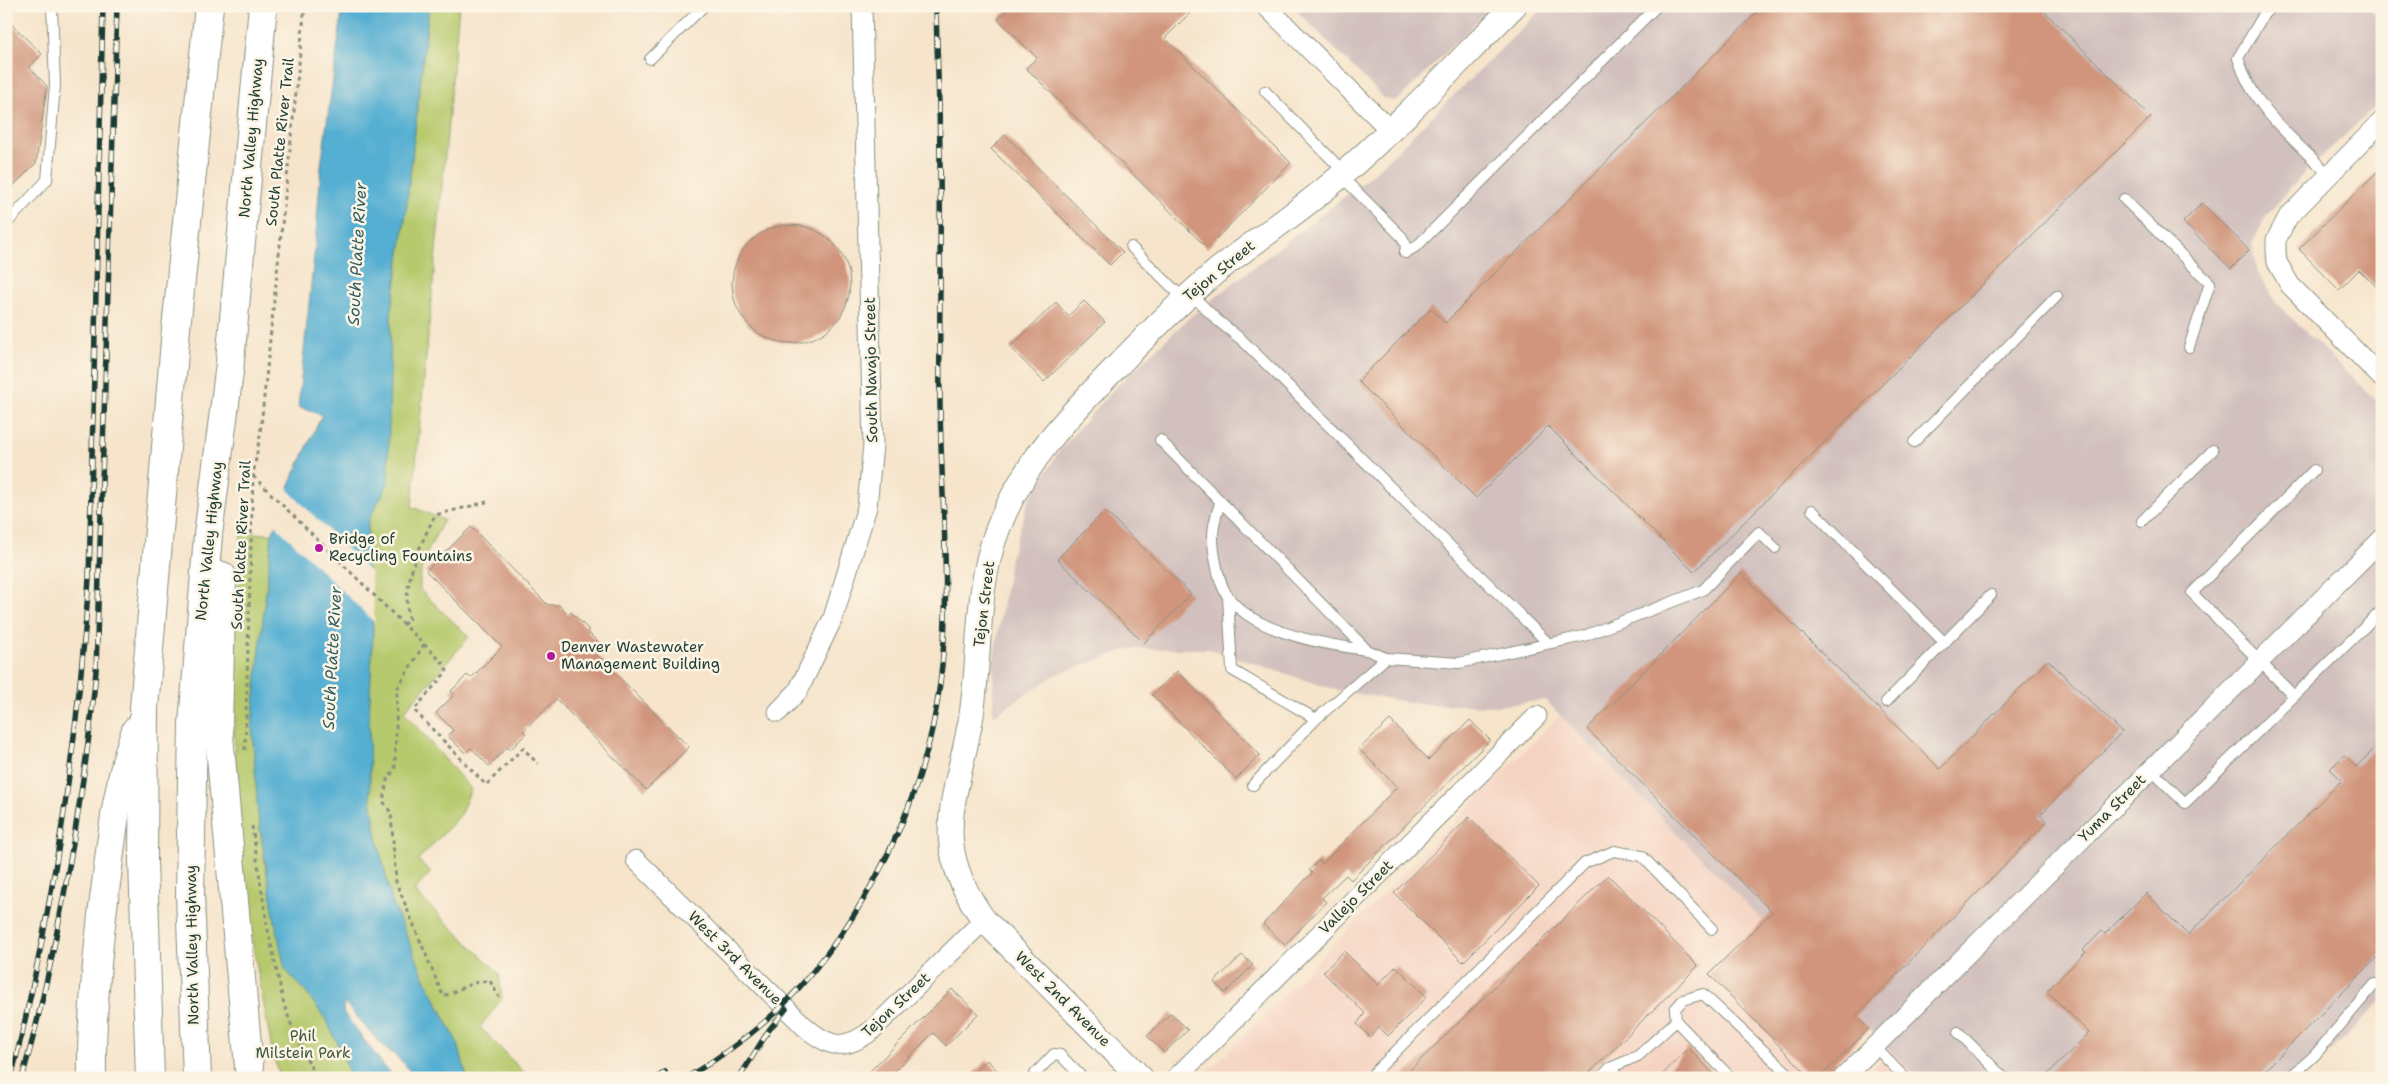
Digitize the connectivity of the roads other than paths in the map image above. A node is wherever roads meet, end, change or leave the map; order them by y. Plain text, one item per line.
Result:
1 (52, 6) edge
2 (209, 6) edge
3 (263, 6) edge
4 (704, 6) edge
5 (862, 6) edge
6 (1266, 6) edge
7 (1514, 6) edge
8 (1657, 6) edge
9 (2272, 6) edge
10 (650, 59) dead end
11 (1265, 91) dead end
12 (2382, 121) edge
13 (1390, 130) junction
14 (1343, 174) junction
15 (2329, 175) junction
16 (2124, 199) dead end
17 (6, 224) edge
18 (1131, 248) dead end
19 (1187, 296) junction
20 (2057, 296) dead end
21 (2189, 347) dead end
22 (229, 372) junction
23 (2382, 378) edge
24 (1160, 440) dead end
25 (1914, 442) dead end
26 (2213, 450) dead end
27 (2314, 470) dead end
28 (1220, 503) junction
29 (1812, 510) dead end
30 (2142, 521) dead end
31 (2382, 539) edge
32 (1774, 548) dead end
33 (1991, 595) dead end
34 (1228, 596) junction
35 (2382, 610) edge
36 (1548, 643) junction
37 (1944, 643) junction
38 (1367, 650) junction
39 (1386, 658) junction
40 (2260, 661) junction
41 (2294, 696) junction
42 (1886, 702) dead end
43 (144, 708) junction
44 (778, 712) dead end
45 (1537, 716) dead end
46 (1316, 719) junction
47 (2151, 770) junction
48 (1253, 785) dead end
49 (636, 860) dead end
50 (984, 920) junction
51 (1712, 930) dead end
52 (2375, 984) dead end
53 (1676, 1021) junction
54 (1958, 1032) dead end
55 (839, 1045) joint
56 (1874, 1046) junction
57 (1610, 1068) junction
58 (1845, 1077) edge
59 (92, 1078) edge
60 (150, 1078) edge
61 (196, 1078) edge
62 (250, 1078) edge
63 (1038, 1078) edge
64 (1083, 1078) edge
65 (1141, 1078) edge
66 (1176, 1078) edge
67 (1369, 1078) edge
68 (1600, 1078) edge
69 (1619, 1078) edge
70 (1731, 1078) edge
71 (1792, 1078) edge
72 (1905, 1078) edge
73 (2004, 1078) edge
74 (2289, 1078) edge

1 - 17 lane
2 - 43 highway
3 - 22 highway, North Valley Highway
4 - 10 lane
5 - 44 street, South Navajo Street
6 - 13 street
7 - 13 street, Tejon Street
8 - 14 lane
9 - 15 lane
11 - 14 lane
12 - 15 street
13 - 14 street, Tejon Street
14 - 19 street, Tejon Street
15 - 23 street
16 - 21 lane
18 - 19 lane
19 - 36 lane
19 - 50 street, Tejon Street
20 - 25 lane
22 - 61 highway, North Valley Highway
22 - 62 highway
24 - 28 lane
26 - 30 lane
27 - 40 lane
28 - 34 lane
28 - 38 lane
29 - 37 lane
31 - 40 street, Yuma Street
32 - 36 lane
33 - 37 lane
34 - 38 lane
34 - 46 lane
35 - 41 lane
36 - 39 lane
37 - 42 lane
38 - 39 lane
39 - 46 lane
40 - 41 lane
40 - 47 street, Yuma Street
41 - 47 lane
43 - 59 highway
43 - 60 highway
45 - 66 street, Vallejo Street
46 - 48 lane
47 - 56 street, Yuma Street
49 - 55 street, West 3rd Avenue
50 - 55 street, Tejon Street
50 - 65 street, West 2nd Avenue
51 - 67 lane
52 - 74 lane
53 - 57 lane
53 - 70 lane
53 - 71 lane
54 - 73 lane
56 - 58 street, Yuma Street
56 - 72 lane
57 - 68 lane
57 - 69 lane
63 - 64 lane

